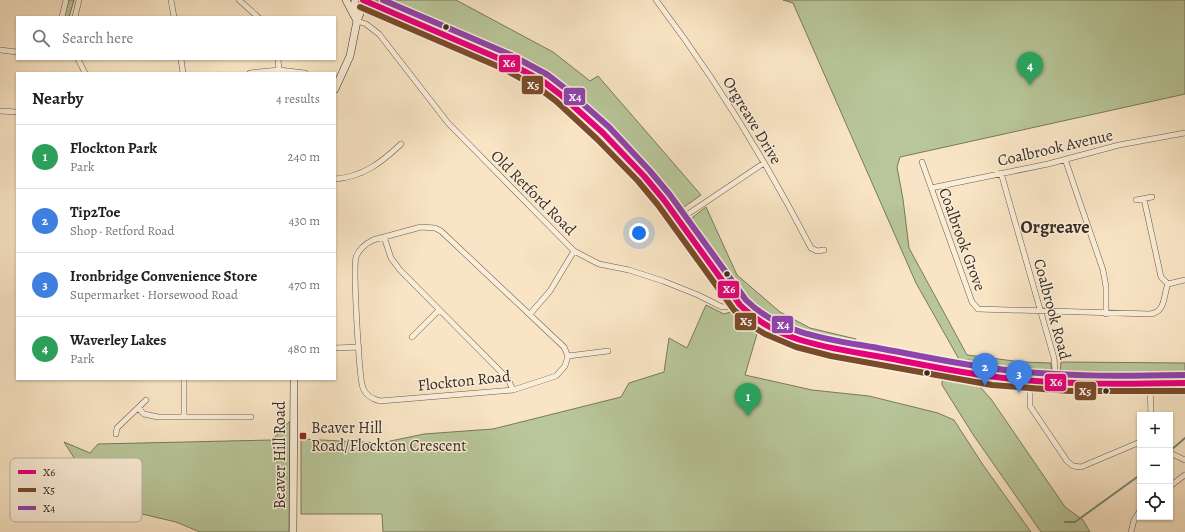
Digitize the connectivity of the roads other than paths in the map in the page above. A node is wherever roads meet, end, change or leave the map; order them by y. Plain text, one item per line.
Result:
1 (66, 0) edge
2 (80, 0) edge
3 (171, 0) edge
4 (239, 0) edge
5 (346, 0) edge
6 (355, 0) edge
7 (364, 0) edge
8 (656, 0) edge
9 (62, 16) edge
10 (75, 16) edge
11 (174, 16) edge
12 (257, 16) edge
13 (356, 18) junction
14 (0, 50) edge
15 (16, 52) edge
16 (78, 60) edge
17 (181, 60) edge
18 (278, 60) edge
19 (279, 70) junction
20 (84, 72) edge
21 (183, 72) edge
22 (260, 72) edge
23 (296, 72) edge
24 (336, 86) edge
25 (0, 111) edge
26 (16, 112) edge
27 (1185, 132) edge
28 (401, 144) dead end
29 (1065, 159) junction
30 (922, 162) dead end
31 (764, 163) junction
32 (1001, 173) junction
33 (336, 179) edge
34 (931, 188) junction
35 (1152, 197) dead end
36 (1144, 199) junction
37 (1136, 200) dead end
38 (679, 220) junction
39 (384, 237) junction
40 (824, 250) dead end
41 (574, 251) junction
42 (1185, 280) edge
43 (1168, 284) junction
44 (740, 305) junction
45 (439, 310) junction
46 (1041, 312) junction
47 (530, 314) junction
48 (1106, 314) junction
49 (412, 337) dead end
50 (359, 347) junction
51 (336, 348) edge
52 (608, 351) dead end
53 (568, 356) junction
54 (184, 380) edge
55 (294, 380) edge
56 (1030, 381) junction
57 (1056, 382) junction
58 (1150, 384) junction
59 (1185, 384) edge
60 (513, 390) junction
61 (146, 400) dead end
62 (138, 408) junction
63 (1151, 412) edge
64 (251, 416) dead end
65 (184, 417) junction
66 (116, 434) dead end
67 (1137, 443) edge
68 (1173, 454) edge
69 (1185, 460) edge
70 (1185, 475) edge
71 (1173, 484) edge
72 (1137, 515) edge
73 (293, 532) edge
74 (1131, 532) edge

1 - 9 street
2 - 10 street
3 - 11 street
4 - 12 street
5 - 13 main road
6 - 13 main road
7 - 13 main road
7 - 38 main road
8 - 31 street, Orgreave Drive
13 - 24 main road
13 - 41 street, Old Retford Road
14 - 15 street
16 - 20 street
17 - 21 street
18 - 19 street
19 - 22 street
19 - 23 street
25 - 26 street
27 - 29 street, Coalbrook Avenue
28 - 33 street
29 - 32 street, Coalbrook Avenue
29 - 48 street
30 - 34 street, Coalbrook Grove
31 - 38 street
31 - 40 street, Orgreave Drive
32 - 34 street, Coalbrook Avenue
32 - 46 street, Coalbrook Road
34 - 46 street, Coalbrook Grove
35 - 36 street
36 - 37 street
36 - 43 street
38 - 44 main road
39 - 45 street
39 - 47 street
39 - 50 street
41 - 44 street, Old Retford Road
41 - 47 street
42 - 43 street
43 - 48 street, Coalbrook Grove
44 - 56 main road
45 - 49 street
45 - 60 street
46 - 48 street, Coalbrook Grove
46 - 57 street, Coalbrook Road
47 - 53 street
50 - 51 street
50 - 60 street, Flockton Road
52 - 53 street
53 - 60 street, Flockton Road
54 - 65 street
55 - 73 main road, Beaver Hill Road
56 - 57 main road
56 - 67 street
57 - 58 main road
58 - 59 main road
58 - 63 street
61 - 62 street
62 - 65 street
62 - 66 street
64 - 65 street
68 - 69 street
70 - 71 street
72 - 74 street

